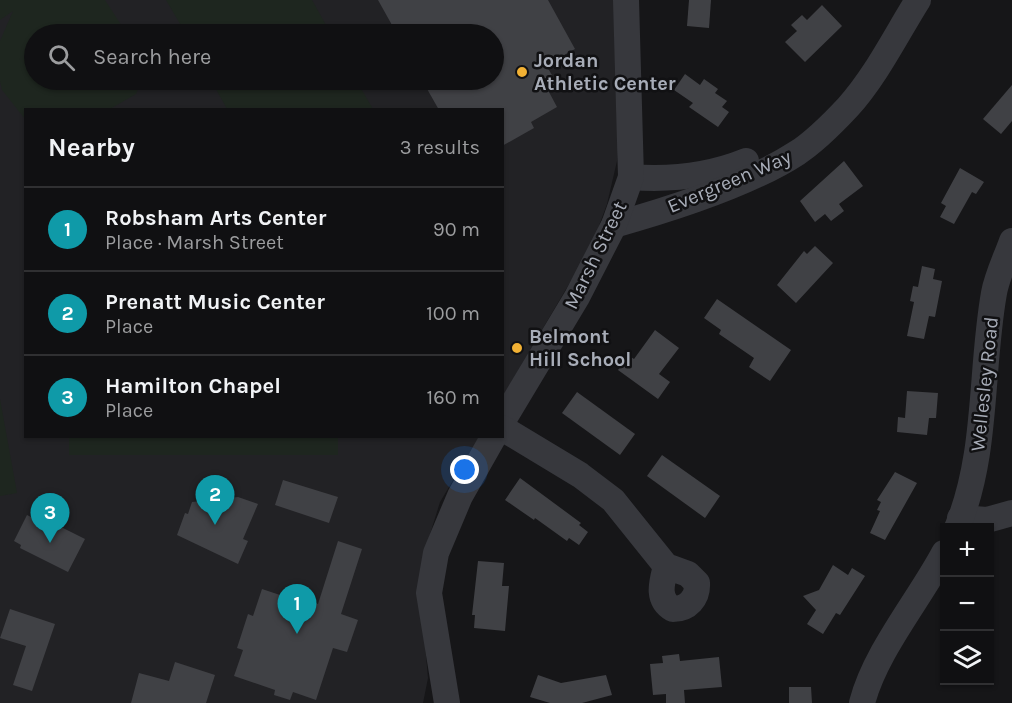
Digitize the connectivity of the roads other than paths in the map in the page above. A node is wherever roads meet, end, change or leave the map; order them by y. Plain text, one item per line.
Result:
1 (626, 0) edge
2 (918, 0) edge
3 (858, 93) junction
4 (632, 177) junction
5 (615, 225) junction
6 (1012, 241) edge
7 (504, 419) edge
8 (504, 429) edge
9 (493, 438) edge
10 (1012, 513) edge
11 (958, 523) edge
12 (940, 562) edge
13 (666, 566) dead end
14 (445, 698) edge
15 (862, 703) edge

1 - 4 street, Marsh Street
2 - 3 street, Evergreen Way
3 - 4 street, Evergreen Way
3 - 5 street, Evergreen Way
4 - 5 street, Marsh Street
5 - 7 street, Marsh Street
6 - 11 street, Wellesley Road
8 - 13 street
9 - 14 street
10 - 11 street
12 - 15 street

